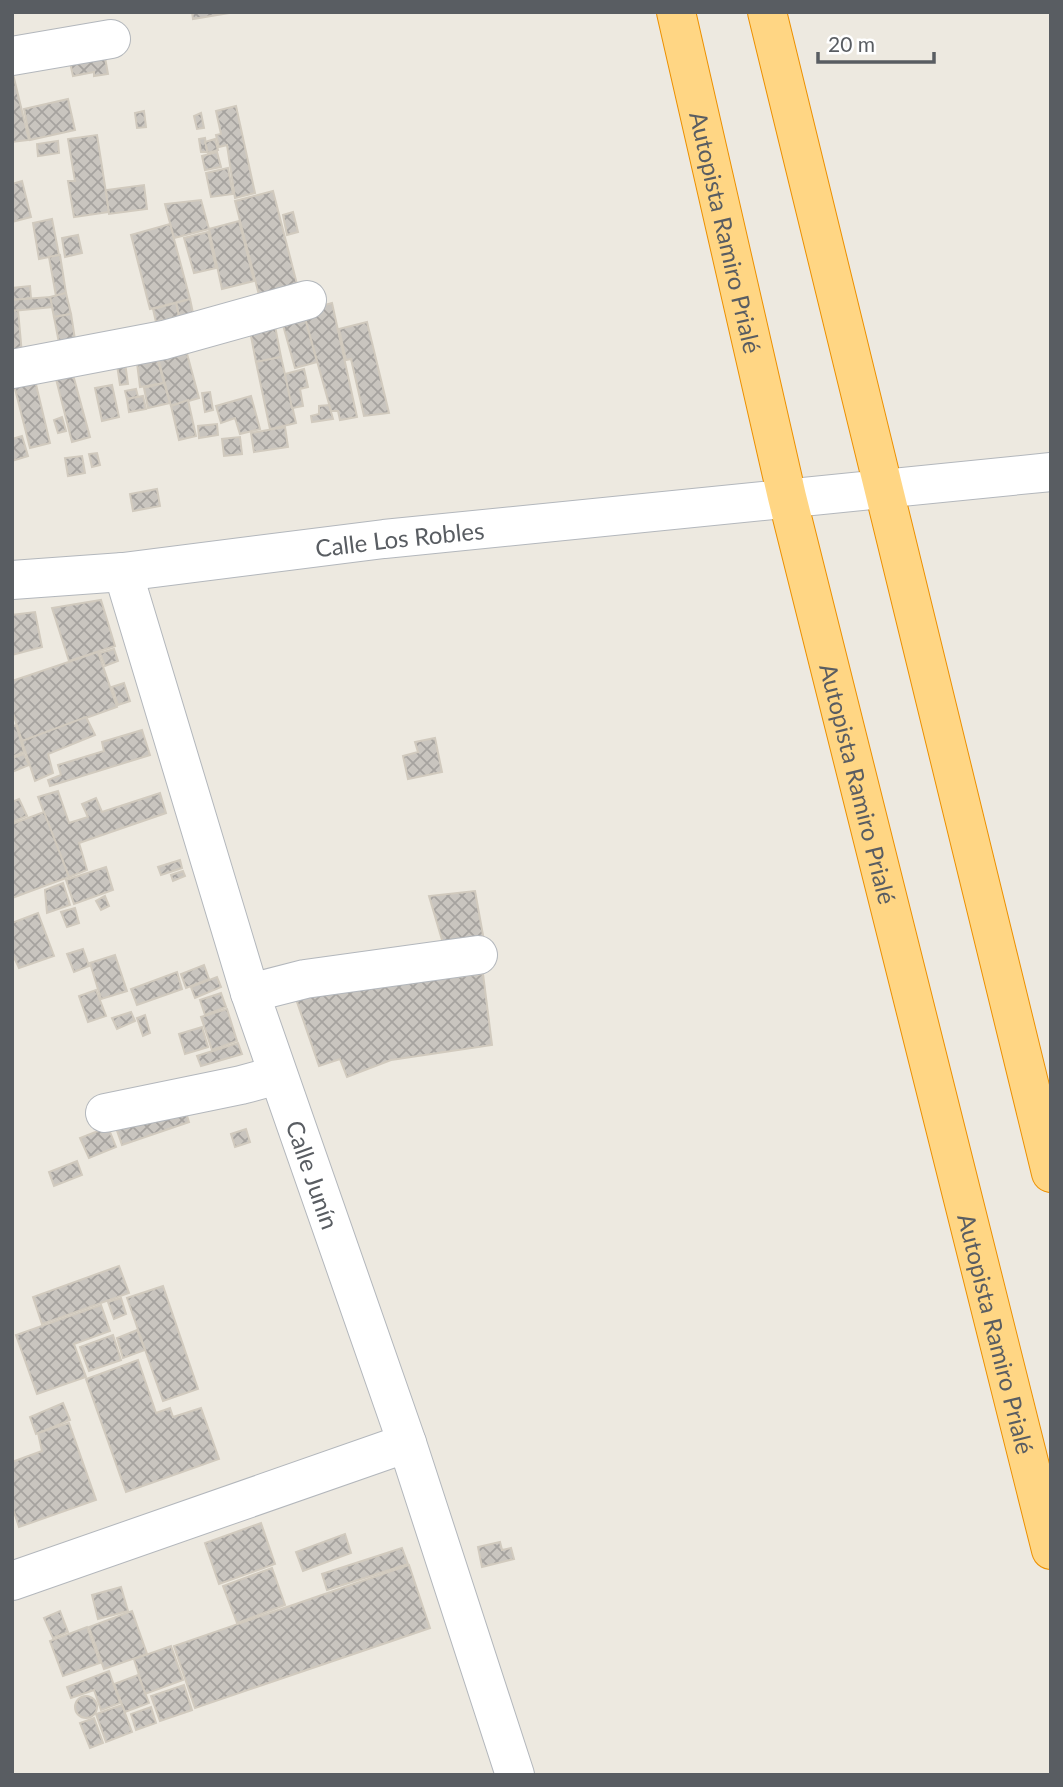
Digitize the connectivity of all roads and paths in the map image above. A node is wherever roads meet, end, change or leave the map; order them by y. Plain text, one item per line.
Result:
1 (676, 12) edge
2 (767, 12) edge
3 (111, 39) dead end
4 (12, 56) edge
5 (307, 300) dead end
6 (12, 369) edge
7 (1051, 472) edge
8 (881, 489) junction
9 (787, 497) junction
10 (123, 572) junction
11 (12, 580) edge
12 (478, 955) dead end
13 (250, 993) junction
14 (278, 1074) junction
15 (105, 1112) dead end
16 (1051, 1173) edge
17 (407, 1443) junction
18 (1051, 1550) edge
19 (12, 1581) edge
20 (514, 1775) edge

1 - 9 highway, Autopista Ramiro Prialé
2 - 8 highway
3 - 4 street
5 - 6 street
7 - 8 street, Calle Los Robles
8 - 9 street, Calle Los Robles
8 - 16 highway
9 - 10 street, Calle Los Robles
9 - 18 highway, Autopista Ramiro Prialé
10 - 11 street, Calle Los Robles
10 - 13 street, Calle Junín
12 - 13 street
13 - 14 street, Calle Junín
14 - 15 street
14 - 17 street, Calle Junín
17 - 19 street
17 - 20 street, Calle Junín

